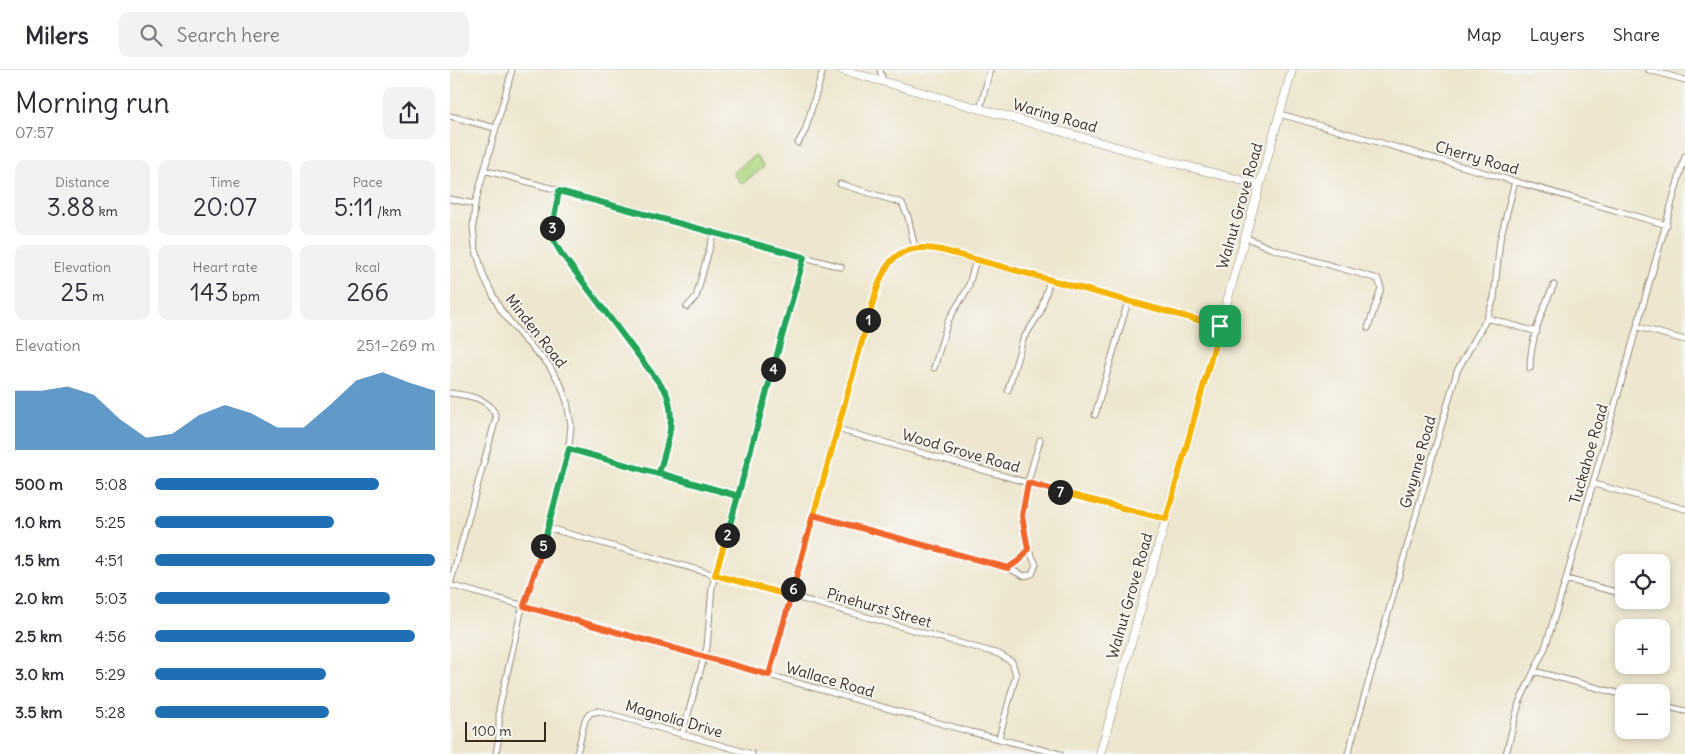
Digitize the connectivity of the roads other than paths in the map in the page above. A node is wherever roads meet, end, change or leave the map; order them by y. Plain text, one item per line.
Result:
1 (512, 70) edge
2 (823, 70) edge
3 (842, 70) edge
4 (880, 70) edge
5 (990, 70) edge
6 (1292, 70) edge
7 (1649, 70) edge
8 (1685, 80) edge
9 (883, 81) junction
10 (980, 109) junction
11 (1280, 114) junction
12 (450, 116) edge
13 (495, 128) junction
14 (798, 143) dead end
15 (1685, 156) edge
16 (484, 170) junction
17 (1515, 181) junction
18 (840, 184) dead end
19 (1260, 185) junction
20 (559, 191) junction
21 (450, 198) edge
22 (475, 204) junction
23 (1667, 224) junction
24 (714, 232) junction
25 (1245, 237) junction
26 (915, 248) junction
27 (804, 257) junction
28 (976, 260) junction
29 (841, 267) dead end
30 (1050, 280) junction
31 (1554, 285) dead end
32 (1128, 301) junction
33 (687, 308) dead end
34 (1487, 318) junction
35 (1220, 326) junction
36 (1638, 327) junction
37 (1368, 328) dead end
38 (1538, 332) junction
39 (1685, 340) edge
40 (934, 368) dead end
41 (1530, 368) dead end
42 (1008, 390) dead end
43 (450, 392) edge
44 (1096, 415) dead end
45 (837, 429) junction
46 (1040, 440) dead end
47 (569, 449) junction
48 (659, 473) junction
49 (1028, 483) junction
50 (1594, 484) junction
51 (738, 496) junction
52 (1685, 509) edge
53 (813, 515) junction
54 (1166, 519) junction
55 (548, 528) junction
56 (1028, 549) junction
57 (1008, 568) junction
58 (715, 575) junction
59 (1566, 579) junction
60 (450, 585) edge
61 (1615, 592) edge
62 (791, 596) junction
63 (524, 606) junction
64 (704, 657) junction
65 (1534, 671) junction
66 (769, 675) junction
67 (1615, 693) edge
68 (587, 707) dead end
69 (1670, 707) edge
70 (1685, 711) edge
71 (590, 713) junction
72 (682, 734) junction
73 (999, 738) junction
74 (496, 754) edge
75 (577, 754) edge
76 (752, 754) edge
77 (1060, 754) edge
78 (1100, 754) edge
79 (1348, 754) edge
80 (1506, 754) edge

1 - 13 street, Minden Road
2 - 14 street
3 - 9 main road, Waring Road
4 - 9 street
5 - 10 street
6 - 11 main road, Walnut Grove Road
7 - 8 street
9 - 10 main road, Waring Road
10 - 19 main road, Waring Road
11 - 17 street, Cherry Road
11 - 19 main road, Walnut Grove Road
12 - 13 street
13 - 16 street, Minden Road
15 - 23 street, Tuckahoe Road
16 - 20 street
16 - 22 street, Minden Road
17 - 23 street, Cherry Road
17 - 34 street, Gwynne Road
18 - 26 street
19 - 25 main road, Walnut Grove Road
20 - 24 street
20 - 48 street
21 - 22 street
22 - 47 street, Minden Road
23 - 36 street, Tuckahoe Road
24 - 27 street
24 - 33 street
25 - 35 main road, Walnut Grove Road
25 - 37 street
26 - 28 street
26 - 45 street
27 - 29 street
27 - 51 street
28 - 30 street
28 - 40 street
30 - 32 street
30 - 42 street
31 - 38 street
32 - 35 street
32 - 44 street
34 - 38 street
34 - 79 street, Gwynne Road
35 - 54 main road, Walnut Grove Road
36 - 39 street
36 - 50 street, Tuckahoe Road
38 - 41 street
43 - 60 street
45 - 49 street, Wood Grove Road
45 - 53 street
46 - 49 street
47 - 48 street
47 - 55 street, Minden Road
48 - 51 street
49 - 54 street, Wood Grove Road
49 - 56 street
50 - 52 street
50 - 59 street, Tuckahoe Road
51 - 58 street
53 - 57 street
53 - 62 street
54 - 78 main road, Walnut Grove Road
55 - 58 street, Pinehurst Street
55 - 63 street, Minden Road
56 - 57 street
56 - 57 street
58 - 62 street, Pinehurst Street
58 - 64 street
59 - 61 street
59 - 65 street, Tuckahoe Road
60 - 63 street, Wallace Road
62 - 66 street
62 - 73 street, Pinehurst Street
63 - 64 street, Wallace Road
63 - 74 street, Minden Road
64 - 66 street, Wallace Road
64 - 72 street
65 - 67 street
65 - 80 street, Tuckahoe Road
66 - 73 street, Wallace Road
68 - 71 street
69 - 70 street
71 - 72 street, Magnolia Drive
71 - 75 street
72 - 76 street, Magnolia Drive
73 - 77 street, Wallace Road

